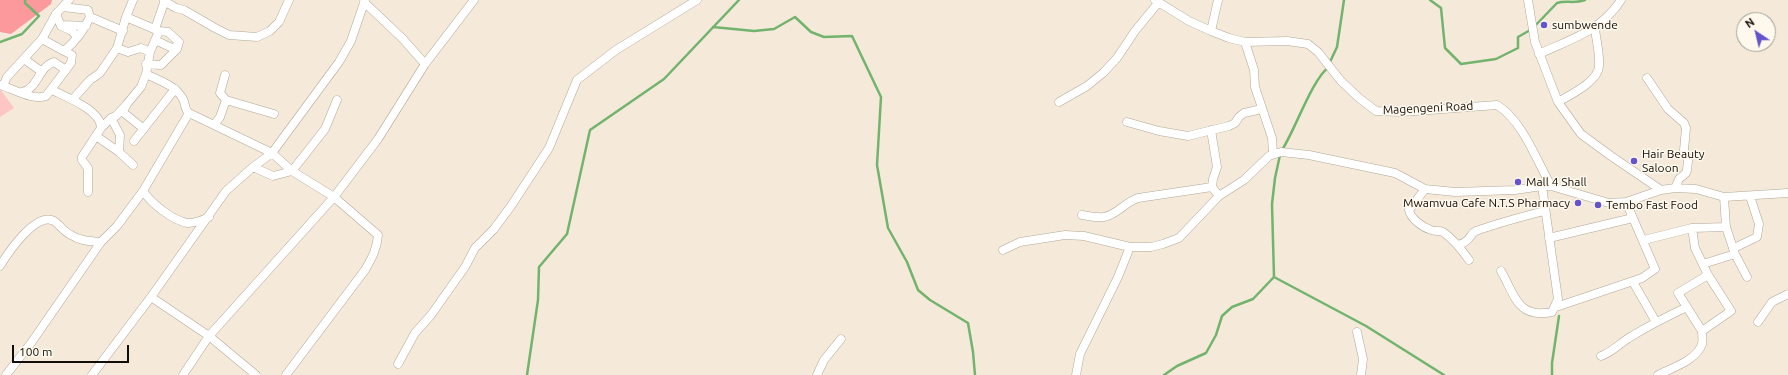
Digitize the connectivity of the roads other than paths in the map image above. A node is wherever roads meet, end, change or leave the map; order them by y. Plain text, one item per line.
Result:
1 (69, 0) edge
2 (133, 0) edge
3 (289, 0) edge
4 (697, 0) edge
5 (1218, 0) edge
6 (1528, 0) edge
7 (1621, 0) edge
8 (164, 1) edge
9 (365, 1) edge
10 (471, 1) edge
11 (1156, 2) edge
12 (63, 7) junction
13 (56, 14) junction
14 (90, 17) junction
15 (126, 17) junction
16 (61, 26) junction
17 (1595, 28) junction
18 (123, 30) junction
19 (157, 30) junction
20 (1211, 31) junction
21 (81, 32) junction
22 (42, 39) junction
23 (155, 40) junction
24 (179, 42) junction
25 (1245, 42) junction
26 (117, 48) junction
27 (64, 51) junction
28 (150, 52) junction
29 (1539, 54) junction
30 (24, 59) junction
31 (146, 64) junction
32 (425, 64) junction
33 (66, 70) junction
34 (42, 72) junction
35 (146, 74) junction
36 (225, 75) dead end
37 (1647, 78) dead end
38 (2, 86) edge
39 (175, 89) junction
40 (52, 90) junction
41 (22, 92) junction
42 (73, 99) junction
43 (226, 100) junction
44 (337, 100) dead end
45 (1059, 102) dead end
46 (1558, 102) junction
47 (126, 105) junction
48 (1262, 109) junction
49 (189, 113) junction
50 (274, 114) dead end
51 (126, 115) junction
52 (111, 118) junction
53 (1127, 122) dead end
54 (214, 125) junction
55 (101, 128) junction
56 (144, 129) junction
57 (1211, 130) junction
58 (96, 136) junction
59 (134, 141) dead end
60 (119, 152) junction
61 (272, 152) junction
62 (1273, 154) junction
63 (134, 165) dead end
64 (253, 167) junction
65 (292, 170) junction
66 (1542, 186) junction
67 (1551, 186) junction
68 (1212, 187) junction
69 (1675, 188) junction
70 (1425, 189) junction
71 (1661, 190) junction
72 (143, 191) junction
73 (88, 192) dead end
74 (1788, 193) edge
75 (1219, 196) junction
76 (1750, 196) junction
77 (334, 197) junction
78 (1724, 197) junction
79 (1626, 202) junction
80 (1544, 211) junction
81 (1082, 215) dead end
82 (209, 217) junction
83 (1633, 218) junction
84 (1726, 227) junction
85 (1692, 228) junction
86 (1549, 238) junction
87 (1644, 240) junction
88 (101, 242) junction
89 (1458, 246) junction
90 (1130, 247) junction
91 (1003, 250) dead end
92 (1735, 251) junction
93 (1469, 260) dead end
94 (1703, 264) junction
95 (0, 266) edge
96 (1500, 271) dead end
97 (1708, 275) junction
98 (1747, 277) dead end
99 (1633, 282) junction
100 (1788, 294) edge
101 (151, 297) junction
102 (1556, 307) junction
103 (1687, 307) junction
104 (1656, 322) junction
105 (1758, 322) dead end
106 (1702, 331) junction
107 (1357, 332) dead end
108 (209, 336) junction
109 (841, 339) dead end
110 (1601, 356) dead end
111 (398, 364) dead end
112 (6, 375) edge
113 (92, 375) edge
114 (183, 375) edge
115 (256, 375) edge
116 (286, 375) edge
117 (817, 375) edge
118 (1076, 375) edge
119 (1361, 375) edge
120 (1658, 375) edge

1 - 12 street
2 - 15 street
3 - 8 street
4 - 111 street
5 - 20 street
6 - 29 street
7 - 17 street
8 - 19 street
9 - 32 street
9 - 61 street
10 - 32 street
11 - 20 street, Magengeni Road
11 - 45 street
12 - 13 street
12 - 14 street
13 - 16 street
13 - 22 street
14 - 18 street
14 - 21 street
15 - 18 street
15 - 19 street
16 - 21 street
16 - 21 street
17 - 29 street
17 - 46 street
18 - 26 street
19 - 23 street
19 - 24 street
20 - 25 street, Magengeni Road
21 - 27 street
22 - 27 street
22 - 30 street
23 - 24 street
23 - 28 street
24 - 31 street
25 - 48 street
25 - 67 street, Magengeni Road
26 - 28 street
26 - 42 street
27 - 33 street
28 - 31 street
29 - 46 street
30 - 34 street
30 - 38 street
31 - 35 street
32 - 77 street
33 - 34 street
33 - 40 street
34 - 41 street
35 - 39 street
35 - 47 street
36 - 43 street
37 - 69 street
38 - 41 street
39 - 49 street
39 - 56 street
40 - 41 street
40 - 42 street
42 - 55 street
43 - 50 street
43 - 54 street
44 - 65 street
46 - 71 street
47 - 51 street
47 - 52 street
48 - 57 street
48 - 62 street
49 - 54 street
49 - 72 street
51 - 52 street
51 - 56 street
52 - 55 street
52 - 60 street
53 - 57 street
54 - 61 street
55 - 58 street
56 - 59 street
57 - 68 street
58 - 60 street
58 - 73 street
60 - 63 street
61 - 64 street
61 - 65 street
62 - 70 street
62 - 75 street
64 - 65 street
64 - 82 street
65 - 77 street
66 - 67 street
66 - 70 street
66 - 80 street
67 - 79 street
68 - 75 street
68 - 81 street
69 - 71 street
69 - 78 street
70 - 89 street
71 - 79 street
72 - 82 street
72 - 88 street
74 - 76 street
75 - 90 street
76 - 78 street
76 - 92 street
77 - 108 street
77 - 116 street
78 - 84 street
79 - 83 street
80 - 86 street
80 - 89 street
82 - 101 street
83 - 86 street
83 - 87 street
84 - 85 street
84 - 92 street
85 - 87 street
85 - 94 street
86 - 102 street
87 - 99 street
88 - 95 street
88 - 112 street
89 - 93 street
90 - 91 street
90 - 118 street
92 - 94 street
92 - 98 street
94 - 97 street
96 - 102 street
97 - 103 street
97 - 106 street
99 - 102 street
99 - 104 street
100 - 105 street
101 - 108 street
101 - 113 street
103 - 104 street
103 - 106 street
104 - 110 street
106 - 120 street
107 - 119 street
108 - 114 street
108 - 115 street
109 - 117 street

